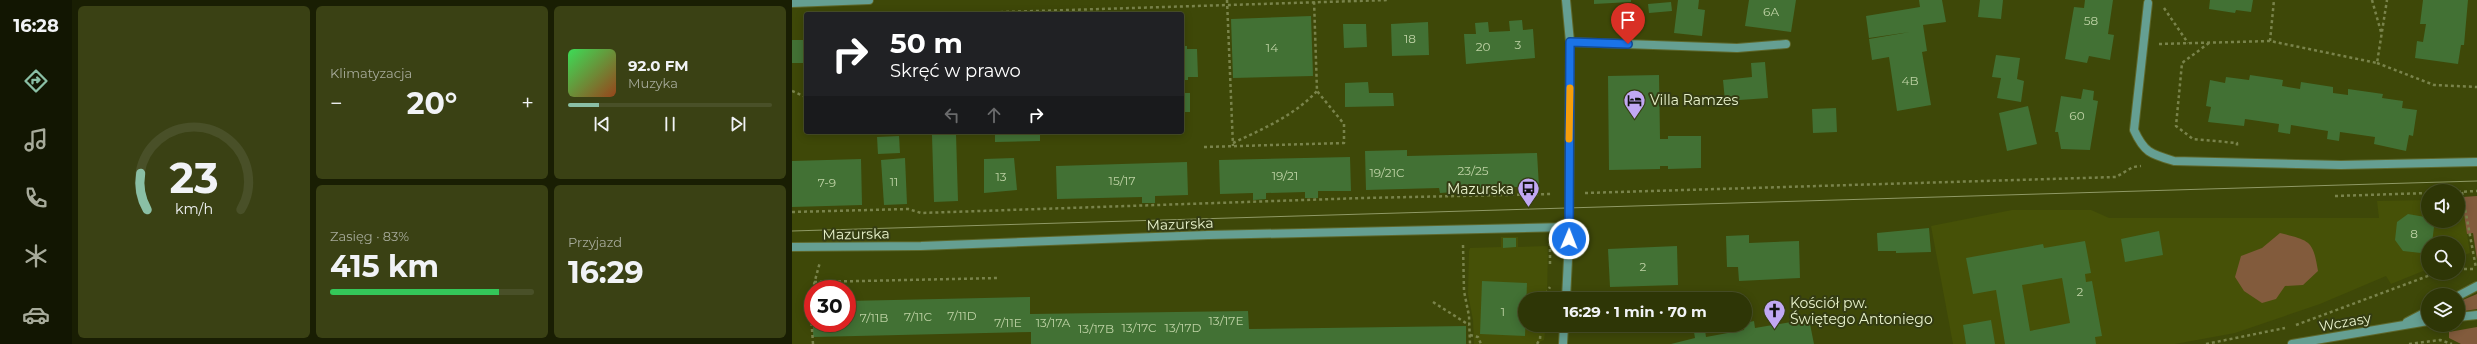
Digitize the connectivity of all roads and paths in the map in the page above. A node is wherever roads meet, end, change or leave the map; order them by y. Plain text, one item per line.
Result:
1 (869, 0) edge
2 (1227, 0) edge
3 (1388, 0) edge
4 (1566, 0) edge
5 (2274, 0) edge
6 (2372, 0) edge
7 (2387, 0) edge
8 (1314, 1) edge
9 (792, 2) edge
10 (2148, 3) dead end
11 (1227, 5) junction
12 (2163, 6) dead end
13 (1030, 12) edge
14 (2381, 35) junction
15 (2270, 41) junction
16 (1570, 42) junction
17 (2188, 43) junction
18 (2209, 43) junction
19 (1786, 44) dead end
20 (2142, 44) junction
21 (2377, 63) junction
22 (2477, 87) edge
23 (792, 91) edge
24 (1317, 91) junction
25 (804, 96) edge
26 (1233, 145) junction
27 (1204, 147) dead end
28 (2152, 155) junction
29 (2236, 162) junction
30 (2477, 162) edge
31 (2477, 191) edge
32 (2465, 192) edge
33 (2421, 193) edge
34 (1554, 194) dead end
35 (1583, 194) dead end
36 (2335, 196) dead end
37 (2465, 207) edge
38 (792, 212) edge
39 (1569, 227) junction
40 (1463, 230) junction
41 (792, 247) edge
42 (821, 256) dead end
43 (2477, 268) edge
44 (2465, 269) edge
45 (999, 278) dead end
46 (2421, 279) edge
47 (815, 280) edge
48 (856, 281) edge
49 (2477, 286) edge
50 (1566, 292) edge
51 (2465, 292) edge
52 (1433, 302) dead end
53 (2421, 315) edge
54 (2477, 315) edge
55 (2465, 316) edge
56 (2421, 322) edge
57 (1469, 325) junction
58 (2402, 325) junction
59 (812, 332) edge
60 (1540, 332) edge
61 (1564, 332) edge
62 (1470, 335) junction
63 (813, 344) edge
64 (1470, 344) edge
65 (1481, 344) edge
66 (1537, 344) edge
67 (1563, 344) edge
68 (2206, 344) edge
69 (2292, 344) edge
70 (2409, 344) edge
71 (2452, 344) edge

1 - 9 street
2 - 11 path
3 - 8 path
4 - 16 street
5 - 15 path
6 - 14 path
7 - 14 path
8 - 11 path
8 - 24 path
10 - 20 street
11 - 13 path
11 - 26 path
12 - 17 path
14 - 21 path
15 - 18 path
15 - 21 path
16 - 19 street
16 - 39 street
17 - 18 path
17 - 20 path
18 - 29 path
20 - 28 street
21 - 22 path
23 - 25 path
24 - 26 path
24 - 26 path
26 - 27 path
28 - 29 street
28 - 35 path
29 - 30 street
31 - 32 path
33 - 36 path
34 - 38 path
37 - 43 path
39 - 40 street, Mazurska
39 - 50 street
40 - 41 street, Mazurska
40 - 57 path
42 - 47 path
43 - 44 path
45 - 48 path
46 - 68 path
49 - 51 street
52 - 57 path
53 - 58 street, Wczasy
54 - 55 street
56 - 58 street, Wczasy
57 - 62 path
58 - 69 street, Wczasy
59 - 63 path
60 - 66 path
61 - 67 street
62 - 64 path
62 - 65 path
70 - 71 path

